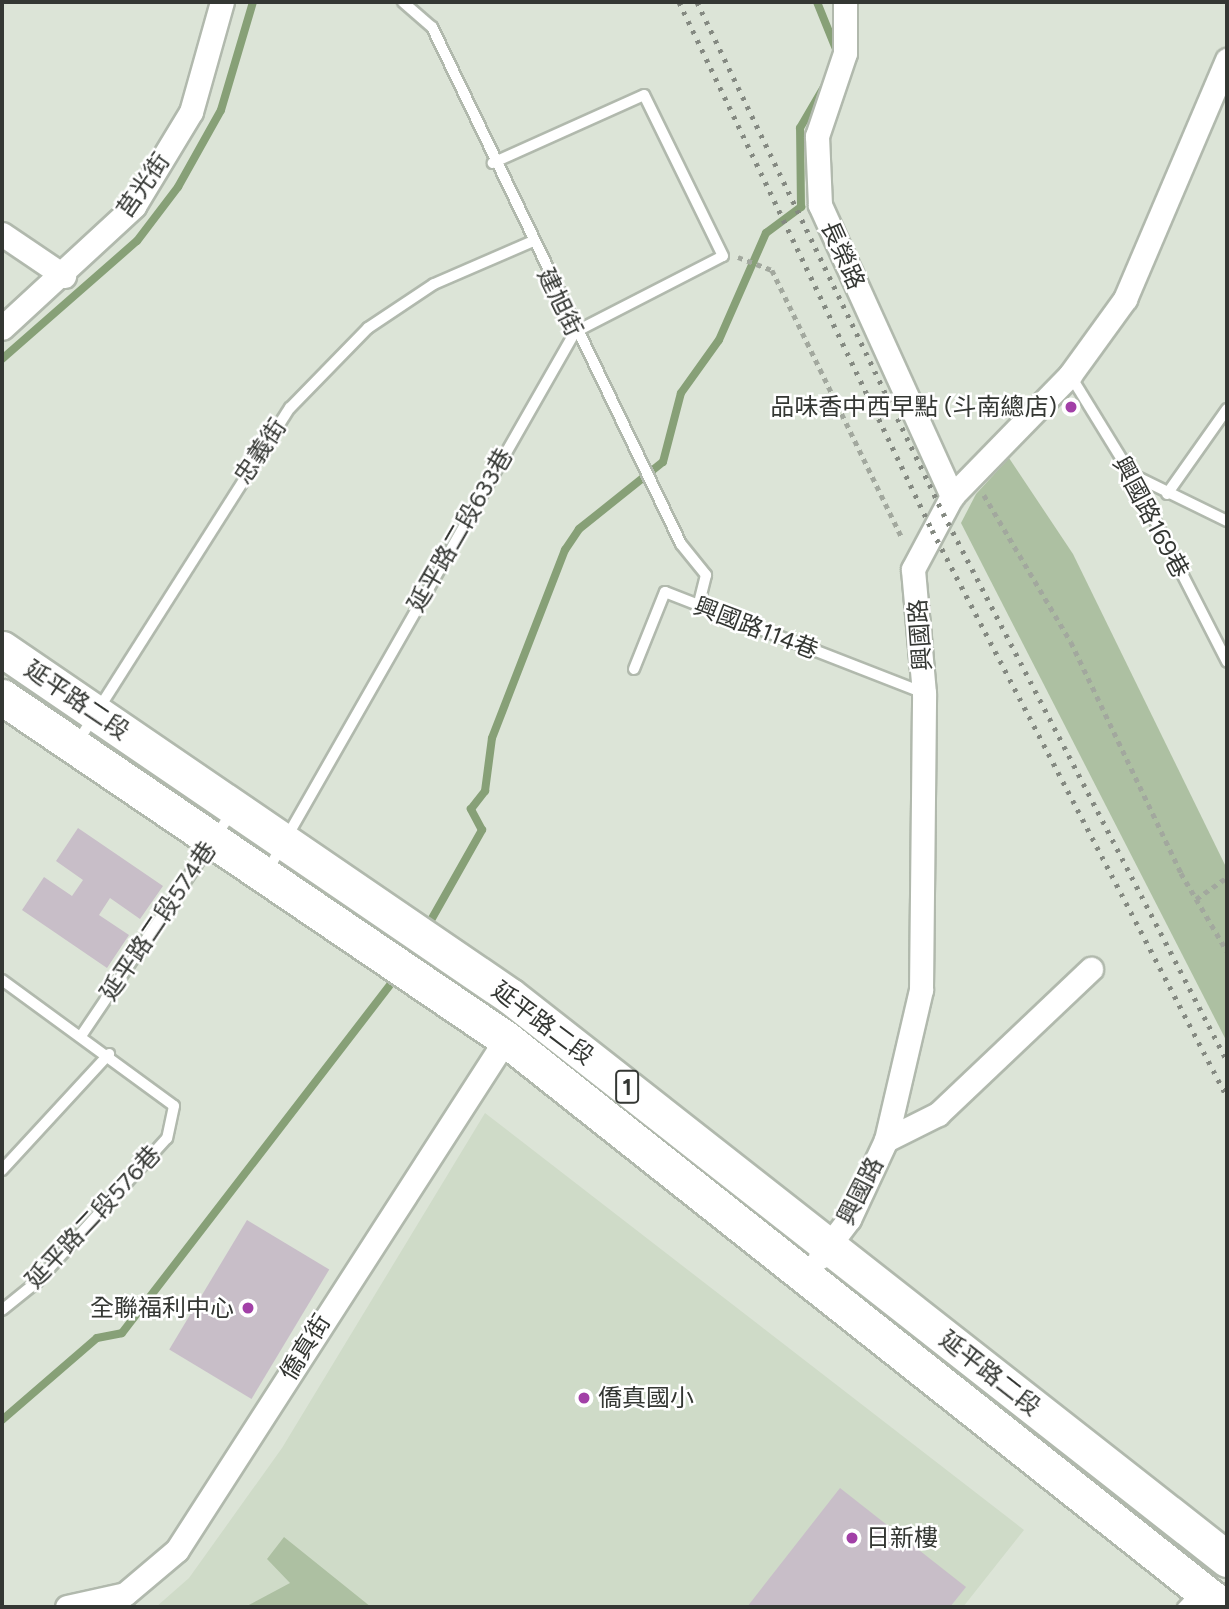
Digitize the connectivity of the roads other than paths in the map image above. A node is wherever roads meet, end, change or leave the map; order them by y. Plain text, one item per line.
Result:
1 (222, 2) edge
2 (403, 2) edge
3 (845, 2) edge
4 (1227, 60) edge
5 (1220, 98) edge
6 (493, 163) junction
7 (2, 234) edge
8 (531, 242) junction
9 (64, 276) junction
10 (2, 328) edge
11 (575, 332) junction
12 (1070, 375) junction
13 (1227, 409) edge
14 (1130, 474) junction
15 (1167, 494) junction
16 (952, 496) junction
17 (1227, 520) edge
18 (698, 606) junction
19 (2, 649) edge
20 (1227, 662) edge
21 (634, 669) dead end
22 (924, 693) junction
23 (2, 696) edge
24 (95, 713) junction
25 (75, 747) junction
26 (235, 807) junction
27 (212, 839) junction
28 (284, 840) junction
29 (265, 875) junction
30 (1091, 969) dead end
31 (2, 980) edge
32 (81, 1036) junction
33 (506, 1039) junction
34 (109, 1054) junction
35 (886, 1140) junction
36 (2, 1170) edge
37 (828, 1247) junction
38 (802, 1277) junction
39 (2, 1310) edge
40 (1227, 1559) edge
41 (1202, 1601) edge
42 (99, 1604) edge
43 (66, 1607) edge

1 - 9 street, 莒光街
2 - 6 lane, 建旭街
3 - 16 street, 長榮路
4 - 5 street, 興國路
5 - 12 street, 興國路
6 - 8 lane, 建旭街
6 - 11 lane
7 - 9 street
8 - 11 lane, 建旭街
8 - 24 lane, 忠義街
9 - 10 street, 莒光街
11 - 18 lane, 建旭街
11 - 28 lane, 延平路二段633巷
12 - 14 lane, 興國路169巷
12 - 16 street, 興國路
13 - 15 lane
14 - 15 lane
14 - 20 lane, 興國路169巷
15 - 17 lane
16 - 22 street, 興國路
18 - 21 lane, 興國路114巷
18 - 22 lane, 興國路114巷
19 - 24 main road, 延平路二段 / 1
22 - 35 street, 興國路
23 - 25 main road, 延平路二段 / 1
24 - 25 lane, 忠義街
24 - 26 main road, 延平路二段 / 1
25 - 27 main road, 延平路二段 / 1
26 - 27 lane, 延平路二段574巷
26 - 28 main road, 延平路二段 / 1
27 - 29 main road, 延平路二段 / 1
27 - 32 lane, 延平路二段574巷
28 - 29 lane, 延平路二段633巷
28 - 37 main road, 延平路二段 / 1
29 - 33 main road, 延平路二段 / 1
30 - 35 street
31 - 32 lane, 延平路二段576巷
32 - 34 lane, 延平路二段576巷
33 - 38 main road, 延平路二段 / 1
33 - 42 street, 僑真街
34 - 36 lane
34 - 39 lane, 延平路二段576巷
35 - 37 street, 興國路
37 - 38 street, 興國路
37 - 40 main road, 延平路二段 / 1
38 - 41 main road, 延平路二段 / 1
42 - 43 street, 僑真街

